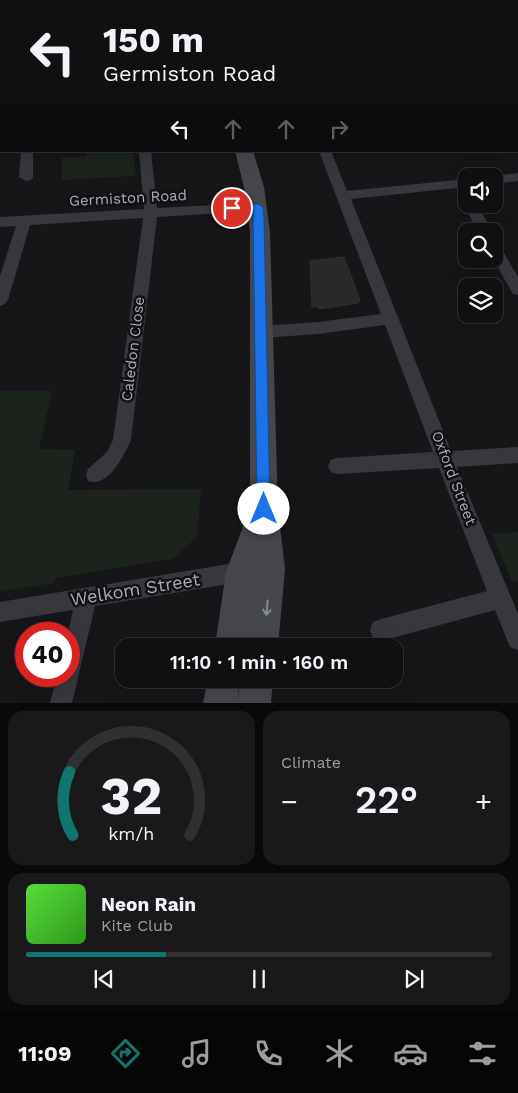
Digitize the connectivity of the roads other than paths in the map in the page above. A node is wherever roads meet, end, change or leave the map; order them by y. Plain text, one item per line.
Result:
1 (27, 152) edge
2 (145, 152) edge
3 (244, 152) edge
4 (324, 152) edge
5 (26, 177) dead end
6 (518, 177) edge
7 (503, 179) edge
8 (458, 183) edge
9 (343, 196) junction
10 (258, 207) junction
11 (151, 213) junction
12 (25, 220) junction
13 (0, 222) edge
14 (503, 263) edge
15 (518, 290) edge
16 (0, 300) edge
17 (391, 318) junction
18 (262, 332) junction
19 (518, 455) edge
20 (447, 460) junction
21 (337, 466) dead end
22 (95, 475) dead end
23 (256, 570) junction
24 (87, 597) junction
25 (501, 598) junction
26 (0, 612) edge
27 (80, 626) edge
28 (381, 630) dead end
29 (233, 638) edge
30 (261, 638) edge
31 (518, 639) edge
32 (66, 687) edge
33 (222, 688) edge
34 (256, 688) edge
35 (62, 703) edge
36 (220, 703) edge
37 (254, 703) edge

1 - 5 street
2 - 11 street, Caledon Close
3 - 10 street
4 - 9 street, Oxford Street
6 - 7 street
8 - 9 street
9 - 17 street, Oxford Street
10 - 11 street, Germiston Road
10 - 18 street
11 - 12 street, Germiston Road
11 - 22 street, Caledon Close
12 - 13 street, Germiston Road
12 - 16 street
14 - 15 street
17 - 18 street
17 - 20 street, Oxford Street
18 - 23 street
19 - 20 street
20 - 21 street
20 - 25 street, Oxford Street
23 - 24 street, Welkom Street
23 - 29 street
23 -> 30 street
24 - 26 street, Welkom Street
24 - 27 street
25 - 28 street
25 - 31 street, Oxford Street
32 - 35 street
33 - 36 street
34 - 37 street

